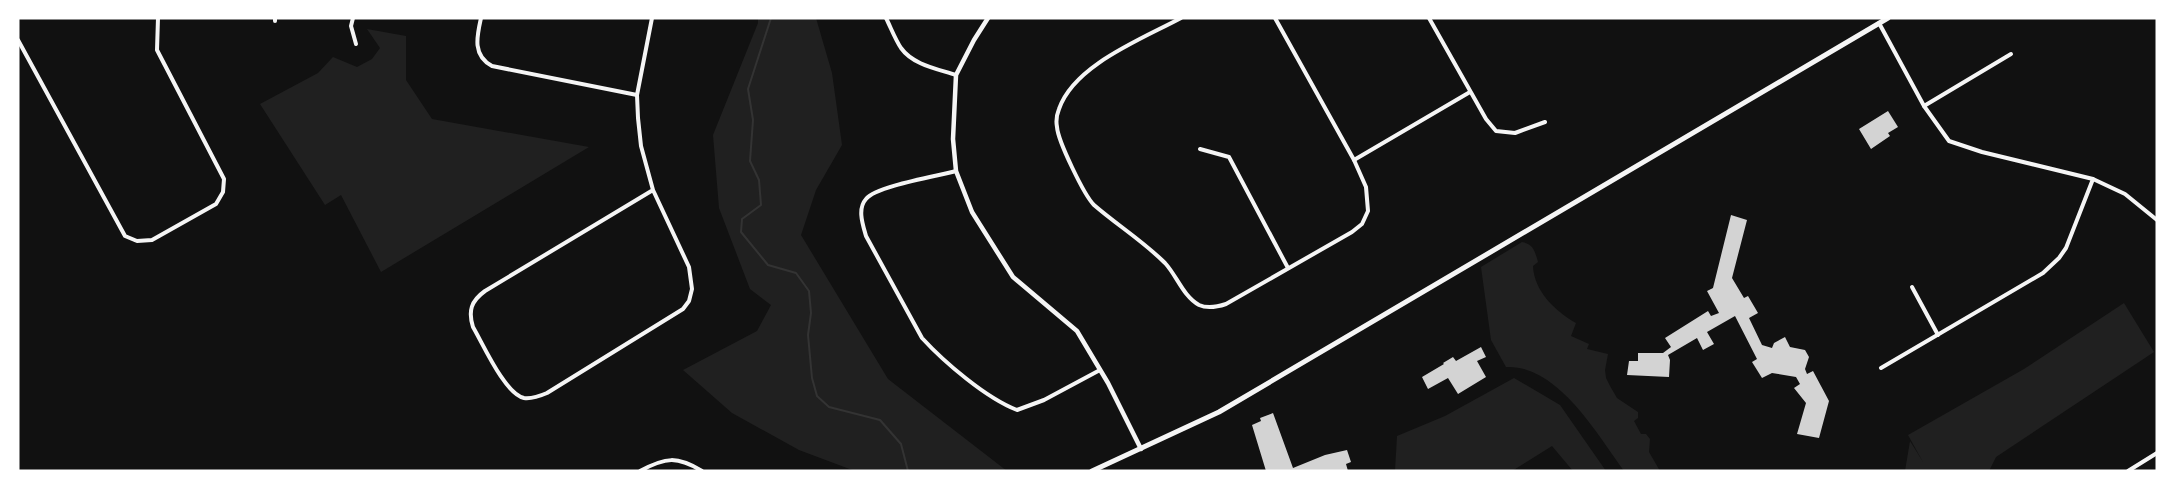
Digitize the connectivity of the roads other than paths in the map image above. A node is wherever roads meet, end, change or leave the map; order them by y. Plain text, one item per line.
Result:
1 (158, 18) edge
2 (353, 18) edge
3 (481, 18) edge
4 (652, 18) edge
5 (886, 18) edge
6 (988, 18) edge
7 (1181, 18) edge
8 (1275, 18) edge
9 (1429, 18) edge
10 (1888, 18) edge
11 (1877, 21) edge
12 (18, 40) edge
13 (356, 44) dead end
14 (2011, 54) dead end
15 (956, 75) junction
16 (1470, 92) junction
17 (637, 95) junction
18 (1924, 106) junction
19 (1545, 122) dead end
20 (1200, 149) dead end
21 (1354, 160) junction
22 (956, 171) junction
23 (2093, 179) junction
24 (653, 190) junction
25 (2157, 220) edge
26 (1288, 268) junction
27 (1912, 287) dead end
28 (1938, 335) junction
29 (1881, 368) dead end
30 (1100, 370) junction
31 (1141, 449) junction
32 (2157, 453) edge
33 (640, 471) edge
34 (702, 471) edge
35 (1092, 471) edge
36 (2128, 471) edge

1 - 12 street
2 - 13 street
3 - 17 street
4 - 17 street
5 - 15 street
6 - 15 street
7 - 26 street
8 - 21 street
9 - 16 street
10 - 11 main road
11 - 18 street
11 - 31 main road
14 - 18 street
15 - 22 street
16 - 19 street
16 - 21 street
17 - 24 street
18 - 23 street
20 - 26 street
21 - 26 street
22 - 30 street
22 - 30 street
23 - 25 street
23 - 28 street
24 - 24 street
27 - 28 street
28 - 29 street
30 - 31 street
31 - 35 main road
32 - 36 street
33 - 34 street

